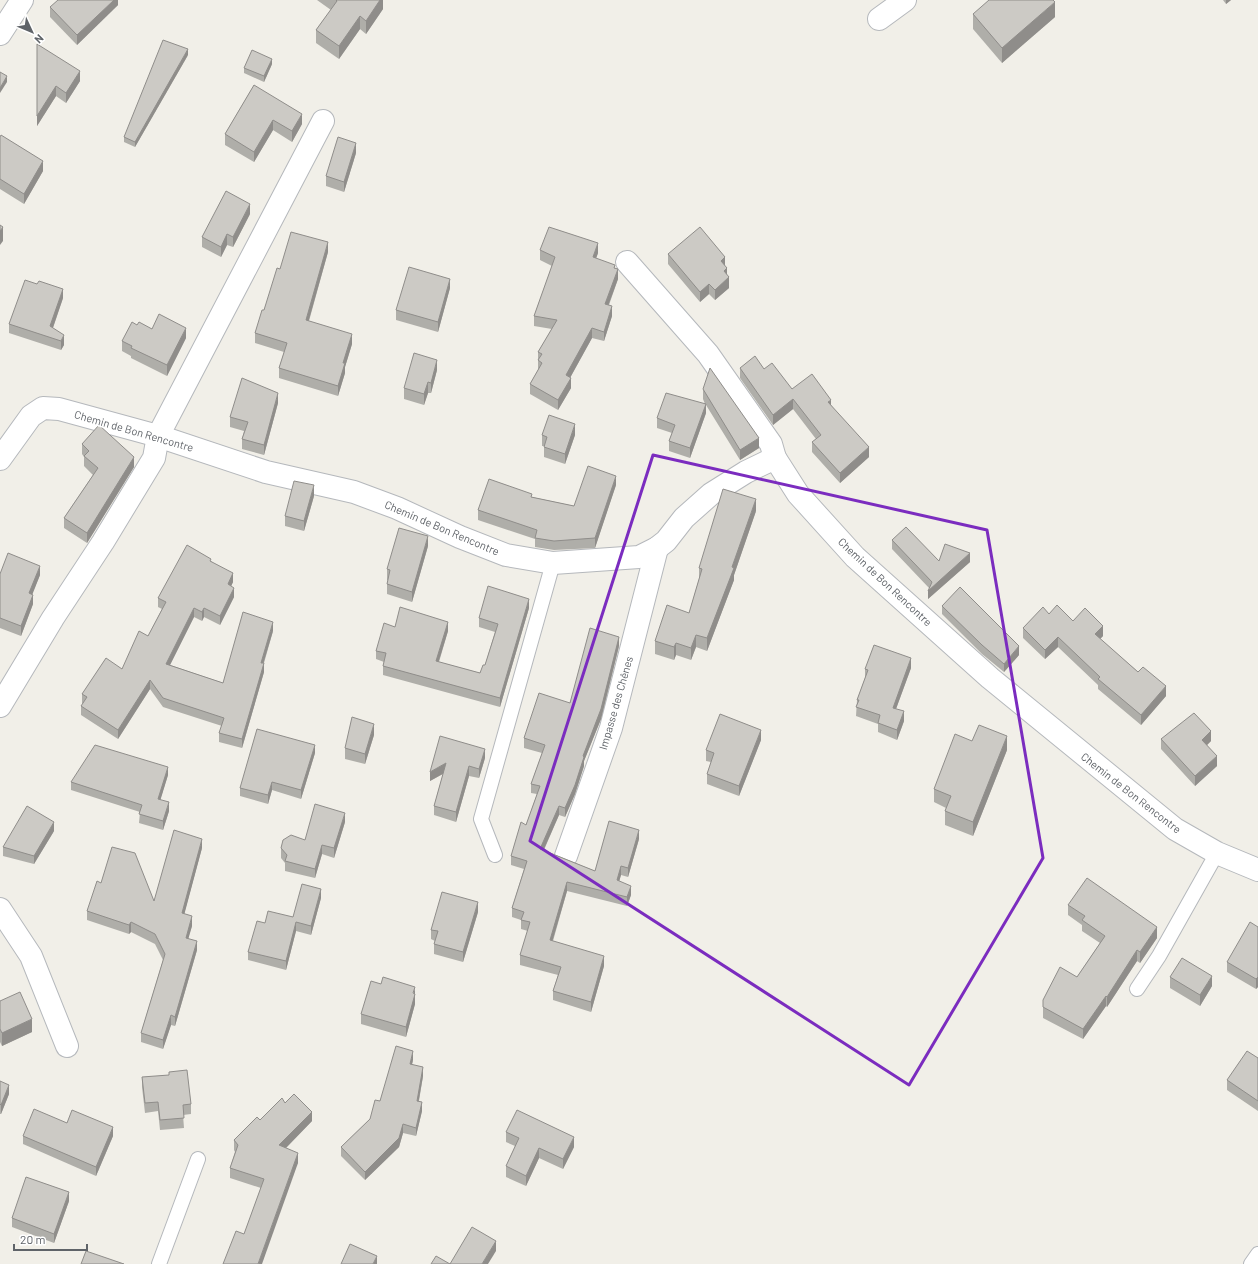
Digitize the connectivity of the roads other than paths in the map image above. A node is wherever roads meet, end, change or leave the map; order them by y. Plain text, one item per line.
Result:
1 (22, 0) edge
2 (905, 0) edge
3 (879, 19) dead end
4 (0, 34) edge
5 (323, 121) dead end
6 (627, 262) dead end
7 (158, 436) junction
8 (775, 458) junction
9 (0, 459) edge
10 (657, 548) junction
11 (553, 563) junction
12 (0, 706) edge
13 (1217, 853) junction
14 (495, 855) dead end
15 (566, 856) dead end
16 (1258, 870) edge
17 (0, 909) edge
18 (1137, 989) dead end
19 (67, 1046) dead end
20 (198, 1159) dead end
21 (1258, 1254) edge
22 (159, 1264) edge
23 (1251, 1264) edge

1 - 4 street
2 - 3 street
5 - 7 street
6 - 8 street
7 - 9 street, Chemin de Bon Rencontre
7 - 11 street, Chemin de Bon Rencontre
7 - 12 street
8 - 10 street, Chemin de Bon Rencontre
8 - 13 street, Chemin de Bon Rencontre
10 - 11 street, Chemin de Bon Rencontre
10 - 15 street, Impasse des Chênes
11 - 14 lane
13 - 16 street, Chemin de Bon Rencontre
13 - 18 lane
17 - 19 street
20 - 22 lane
21 - 23 lane

